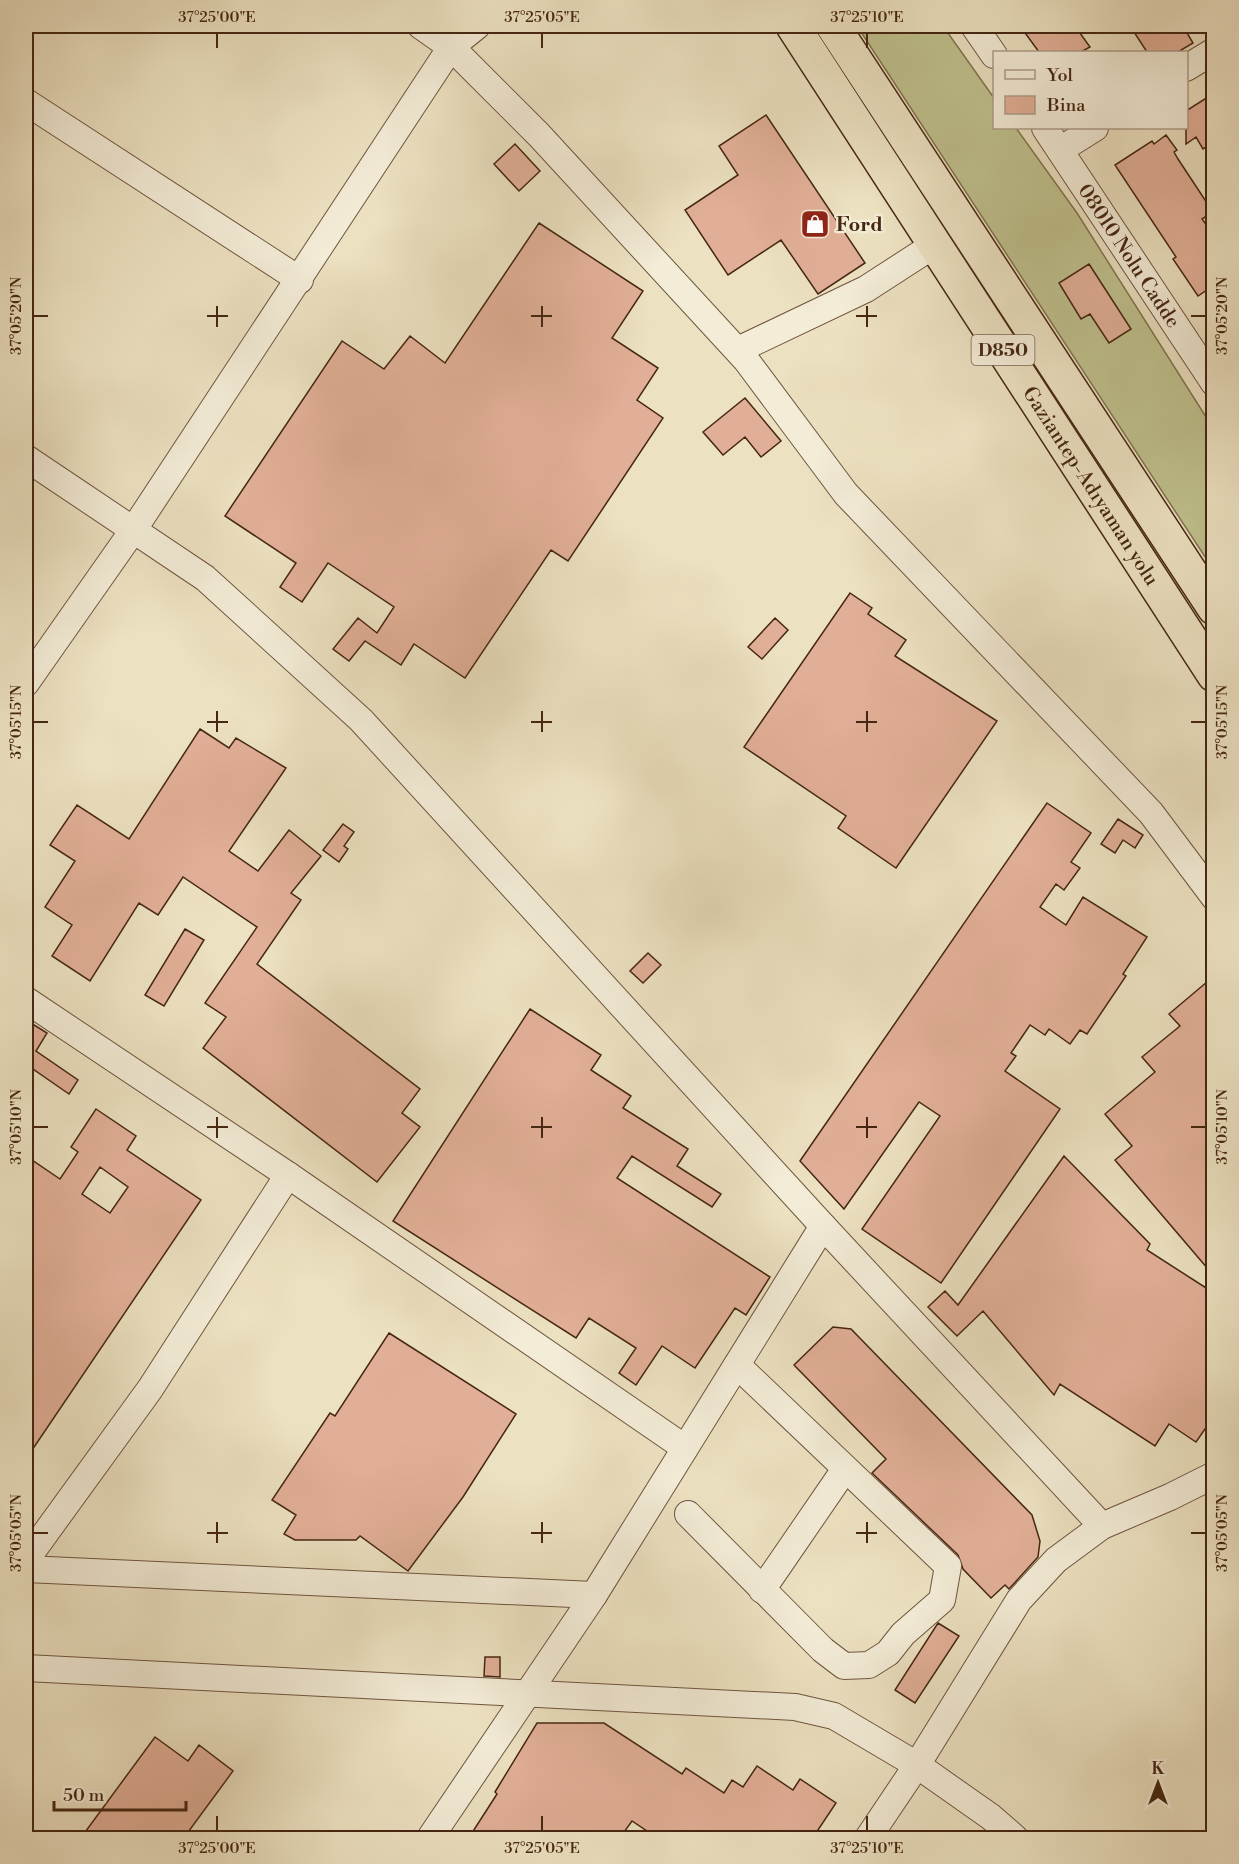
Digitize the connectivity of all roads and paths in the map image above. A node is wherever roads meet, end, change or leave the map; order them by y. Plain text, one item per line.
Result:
1 (421, 26) edge
2 (477, 26) edge
3 (793, 26) edge
4 (833, 26) edge
5 (974, 26) edge
6 (451, 47) junction
7 (1214, 51) edge
8 (993, 54) edge
9 (1188, 67) edge
10 (26, 102) edge
11 (1046, 129) edge
12 (1093, 129) edge
13 (1060, 150) junction
14 (934, 245) junction
15 (300, 279) junction
16 (738, 350) junction
17 (1214, 383) edge
18 (26, 458) edge
19 (134, 529) junction
20 (1214, 608) edge
21 (1214, 675) edge
22 (26, 683) edge
23 (1214, 897) edge
24 (26, 1000) edge
25 (288, 1175) junction
26 (823, 1226) junction
27 (737, 1365) junction
28 (685, 1448) junction
29 (845, 1469) junction
30 (1214, 1475) edge
31 (688, 1514) dead end
32 (1102, 1526) junction
33 (26, 1560) edge
34 (26, 1569) edge
35 (762, 1590) junction
36 (594, 1595) junction
37 (26, 1668) edge
38 (530, 1693) junction
39 (917, 1765) junction
40 (430, 1839) edge
41 (868, 1839) edge
42 (1015, 1839) edge

1 - 6 street
2 - 6 street
3 - 14 highway, Gaziantep-Adıyaman yolu / D850
4 - 20 highway, Gaziantep-Adıyaman yolu / D850
5 - 8 street
6 - 15 street
6 - 16 street
7 - 9 street
10 - 15 street
11 - 13 street, 08010 Nolu Cadde
12 - 13 street
13 - 17 street, 08010 Nolu Cadde
14 - 16 street
14 - 21 highway, Gaziantep-Adıyaman yolu / D850
15 - 19 street
16 - 23 street
18 - 19 street
19 - 22 street
19 - 26 street
24 - 25 street
25 - 28 street
25 - 33 street
26 - 27 street
26 - 32 street
27 - 28 street
27 - 29 street
28 - 36 street
29 - 35 street
29 - 35 street
30 - 32 street
31 - 35 street
32 - 39 street
34 - 36 street
36 - 38 street
37 - 38 street
38 - 39 street
38 - 40 street
39 - 41 street
39 - 42 street

